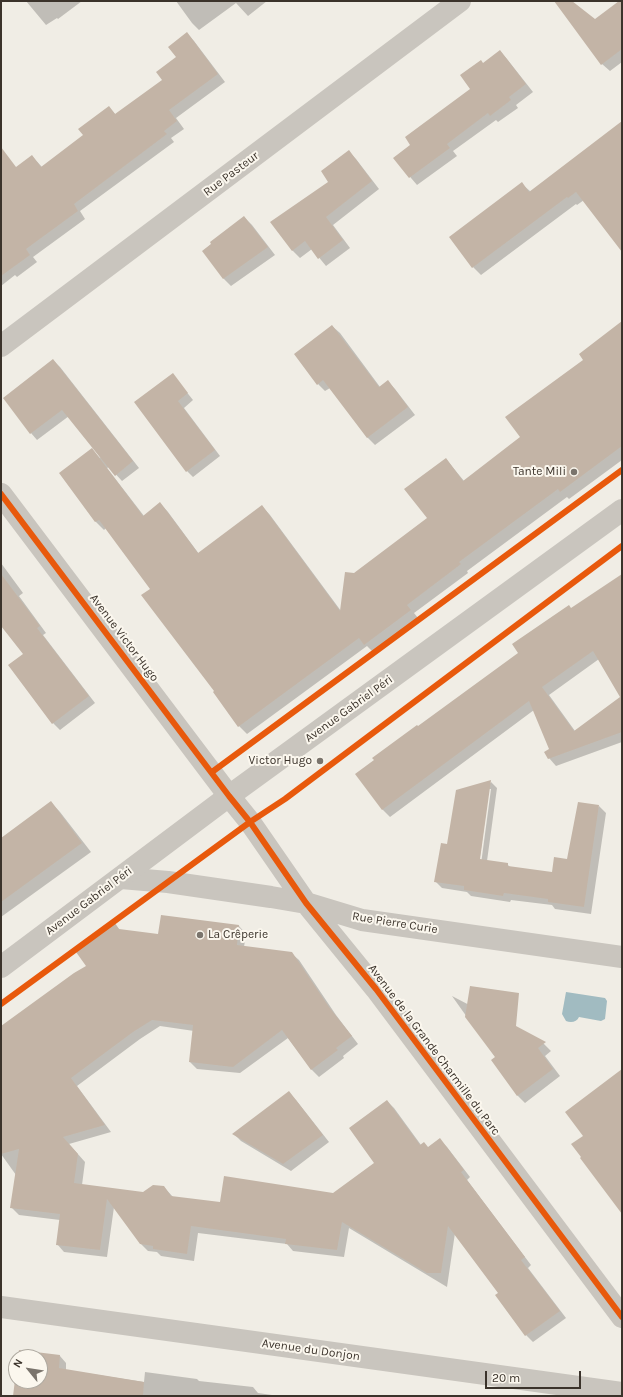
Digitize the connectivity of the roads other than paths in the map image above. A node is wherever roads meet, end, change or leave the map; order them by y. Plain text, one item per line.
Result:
1 (460, 1) edge
2 (1, 346) edge
3 (1, 494) edge
4 (622, 510) edge
5 (229, 796) junction
6 (121, 878) junction
7 (306, 903) junction
8 (622, 957) edge
9 (1, 967) edge
10 (1, 1307) edge
11 (622, 1317) edge
12 (622, 1393) edge

1 - 2 street, Rue Pasteur
3 - 5 street, Avenue Victor Hugo
4 - 5 street, Avenue Gabriel Péri
5 - 6 street, Avenue Gabriel Péri
5 - 7 street, Avenue de la Grande Charmille du Parc
6 - 7 street, Rue Pierre Curie
6 - 9 street, Avenue Gabriel Péri
7 - 8 street, Rue Pierre Curie
7 - 11 street, Avenue de la Grande Charmille du Parc
10 - 12 street, Avenue du Donjon

